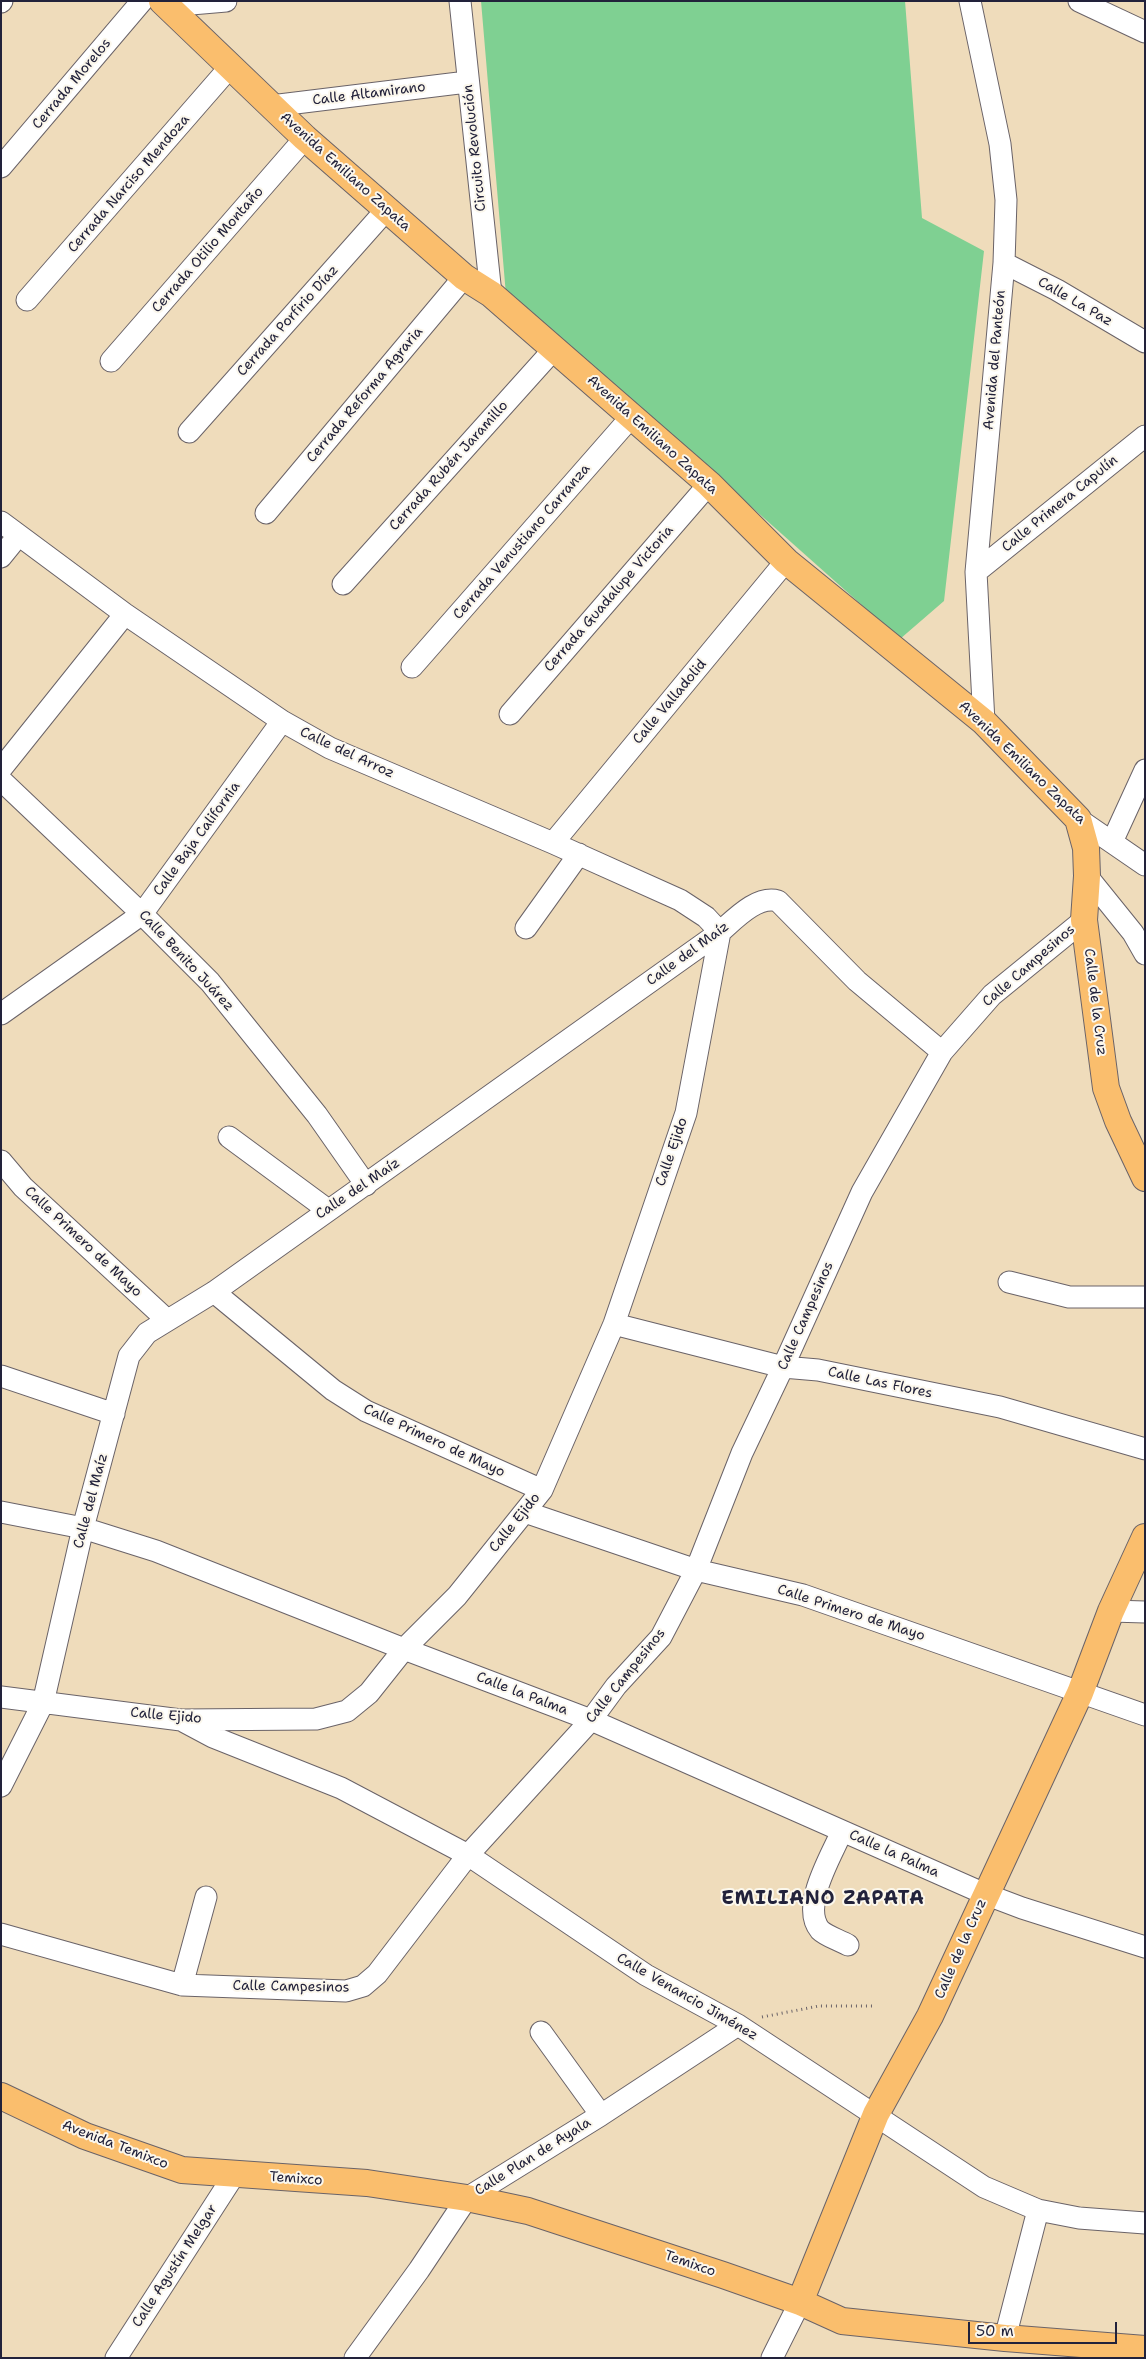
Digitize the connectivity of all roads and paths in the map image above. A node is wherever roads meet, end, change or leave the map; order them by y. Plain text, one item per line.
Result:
1 (142, 1) edge
2 (226, 1) edge
3 (460, 1) edge
4 (970, 1) edge
5 (1079, 1) edge
6 (165, 4) edge
7 (1117, 11) edge
8 (1145, 32) edge
9 (230, 67) junction
10 (467, 82) junction
11 (272, 106) junction
12 (305, 138) junction
13 (1, 167) edge
14 (387, 209) junction
15 (1004, 263) junction
16 (464, 277) junction
17 (491, 294) junction
18 (27, 300) dead end
19 (1145, 342) edge
20 (555, 348) junction
21 (112, 362) dead end
22 (632, 416) junction
23 (189, 432) dead end
24 (1145, 436) edge
25 (708, 484) junction
26 (266, 513) dead end
27 (1, 522) edge
28 (18, 536) junction
29 (1, 557) edge
30 (786, 561) junction
31 (976, 572) junction
32 (343, 584) dead end
33 (125, 614) junction
34 (412, 667) dead end
35 (510, 714) dead end
36 (282, 721) junction
37 (984, 722) junction
38 (1, 769) edge
39 (1145, 770) edge
40 (1, 780) edge
41 (1078, 819) junction
42 (1112, 842) junction
43 (553, 843) junction
44 (579, 854) junction
45 (1145, 865) edge
46 (1087, 876) junction
47 (142, 914) junction
48 (1084, 920) junction
49 (526, 928) dead end
50 (720, 932) junction
51 (1145, 954) edge
52 (1, 1014) edge
53 (942, 1052) junction
54 (229, 1137) dead end
55 (1, 1162) edge
56 (1145, 1178) edge
57 (366, 1185) junction
58 (328, 1210) junction
59 (1009, 1282) dead end
60 (214, 1292) junction
61 (1145, 1297) edge
62 (167, 1320) junction
63 (614, 1324) junction
64 (783, 1368) junction
65 (1, 1376) edge
66 (114, 1414) junction
67 (1145, 1449) edge
68 (542, 1490) junction
69 (1, 1512) edge
70 (525, 1512) junction
71 (83, 1528) junction
72 (1145, 1537) edge
73 (696, 1570) junction
74 (1111, 1611) junction
75 (1145, 1612) edge
76 (404, 1650) junction
77 (1080, 1693) junction
78 (1, 1697) edge
79 (43, 1703) junction
80 (1145, 1714) edge
81 (181, 1720) junction
82 (591, 1720) junction
83 (1, 1786) edge
84 (842, 1831) junction
85 (468, 1855) junction
86 (986, 1894) junction
87 (206, 1897) dead end
88 (1, 1934) edge
89 (848, 1945) dead end
90 (1145, 1947) edge
91 (182, 1985) junction
92 (873, 2006) dead end
93 (738, 2025) junction
94 (541, 2032) dead end
95 (3, 2101) edge
96 (876, 2114) junction
97 (601, 2115) junction
98 (234, 2175) junction
99 (468, 2198) junction
100 (1038, 2210) junction
101 (1145, 2223) edge
102 (800, 2302) junction
103 (1005, 2338) junction
104 (1145, 2349) edge
105 (359, 2356) edge
106 (116, 2358) edge
107 (772, 2358) edge

1 - 13 street, Cerrada Morelos
2 - 6 street
3 - 10 street, Circuito Revolución
4 - 15 street, Avenida del Panteón
5 - 7 street
6 - 9 main road, Avenida Emiliano Zapata
7 - 8 street
9 - 11 main road, Avenida Emiliano Zapata
9 - 18 street, Cerrada Narciso Mendoza
10 - 11 street, Calle Altamirano
10 - 17 street, Circuito Revolución
11 - 12 main road, Avenida Emiliano Zapata
12 - 14 main road, Avenida Emiliano Zapata
12 - 21 street, Cerrada Otilio Montaño
14 - 16 main road, Avenida Emiliano Zapata
14 - 23 street, Cerrada Porfirio Díaz
15 - 19 street, Calle La Paz
15 - 31 street, Avenida del Panteón
16 - 17 main road, Avenida Emiliano Zapata
16 - 26 street, Cerrada Reforma Agraria
17 - 20 main road, Avenida Emiliano Zapata
20 - 22 main road, Avenida Emiliano Zapata
20 - 32 street, Cerrada Rubén Jaramillo
22 - 25 main road, Avenida Emiliano Zapata
22 - 34 street, Cerrada Venustiano Carranza
24 - 31 street, Calle Primera Capulín
25 - 30 main road, Avenida Emiliano Zapata
25 - 35 street, Cerrada Guadalupe Victoria
27 - 28 street, Calle del Arroz
28 - 29 street
28 - 33 street, Calle del Arroz
30 - 37 main road, Avenida Emiliano Zapata
30 - 43 street, Calle Valladolid
31 - 37 street, Avenida del Panteón
33 - 36 street, Calle del Arroz
33 - 38 street
36 - 43 street, Calle del Arroz
36 - 47 street, Calle Baja California
37 - 41 main road, Avenida Emiliano Zapata
39 - 42 street
40 - 47 street, Calle Benito Juárez
41 - 42 street, Avenida Emiliano Zapata
41 - 46 main road, Calle de la Cruz
42 - 45 street, Avenida Emiliano Zapata
43 - 44 street, Calle del Arroz
44 - 49 street
44 - 50 street, Calle del Arroz
46 - 48 main road, Calle de la Cruz
46 - 51 street
47 - 52 street, Calle Baja California
47 - 57 street, Calle Benito Juárez
48 - 53 street, Calle Campesinos
48 - 56 main road, Calle de la Cruz
50 - 53 street, Calle del Maíz
50 - 57 street, Calle del Maíz
50 - 63 street, Calle Ejido
53 - 64 street, Calle Campesinos
54 - 58 street
55 - 62 street, Calle Primero de Mayo
57 - 58 street, Calle del Maíz
58 - 60 street, Calle del Maíz
59 - 61 street
60 - 62 street, Calle del Maíz
60 - 68 street, Calle Primero de Mayo
62 - 66 street, Calle del Maíz
63 - 64 street, Calle Las Flores
63 - 68 street, Calle Ejido
64 - 67 street, Calle Las Flores
64 - 73 street, Calle Campesinos
65 - 66 street
66 - 71 street, Calle del Maíz
68 - 70 street, Calle Ejido
69 - 71 street, Calle la Palma
70 - 73 street, Calle Primero de Mayo
70 - 76 street, Calle Ejido
71 - 76 street, Calle la Palma
71 - 79 street, Calle del Maíz
72 - 74 main road, Calle de la Cruz
73 - 77 street, Calle Primero de Mayo
73 - 82 street, Calle Campesinos
74 - 75 street
74 - 77 main road, Calle de la Cruz
76 - 81 street, Calle Ejido
76 - 82 street, Calle la Palma
77 - 80 street, Calle Primero de Mayo
77 - 86 main road, Calle de la Cruz
78 - 79 street, Calle Ejido
79 - 81 street, Calle Ejido
79 - 83 street, Calle del Maíz
81 - 85 street, Calle Venancio Jiménez
82 - 84 street, Calle la Palma
82 - 85 street, Calle Campesinos
84 - 86 street, Calle la Palma
84 - 89 street
85 - 91 street, Calle Campesinos
85 - 93 street, Calle Venancio Jiménez
86 - 90 street, Calle la Palma
86 - 96 main road, Calle de la Cruz
87 - 91 street
88 - 91 street, Calle Campesinos
92 - 93 path
93 - 96 street, Calle Venancio Jiménez
93 - 97 street, Calle Plan de Ayala
94 - 97 street
95 - 98 main road, Avenida Temixco
96 - 100 street, Calle Venancio Jiménez
96 - 102 main road, Calle de la Cruz
97 - 99 street, Calle Plan de Ayala
98 - 99 main road, Temixco
98 - 106 street, Calle Agustín Melgar
99 - 102 main road, Temixco
99 - 105 street, Calle Plan de Ayala
100 - 101 street, Calle Venancio Jiménez
100 - 103 street
102 - 103 main road, Temixco
102 - 107 street, Calle de la Cruz
103 - 104 main road, Temixco

